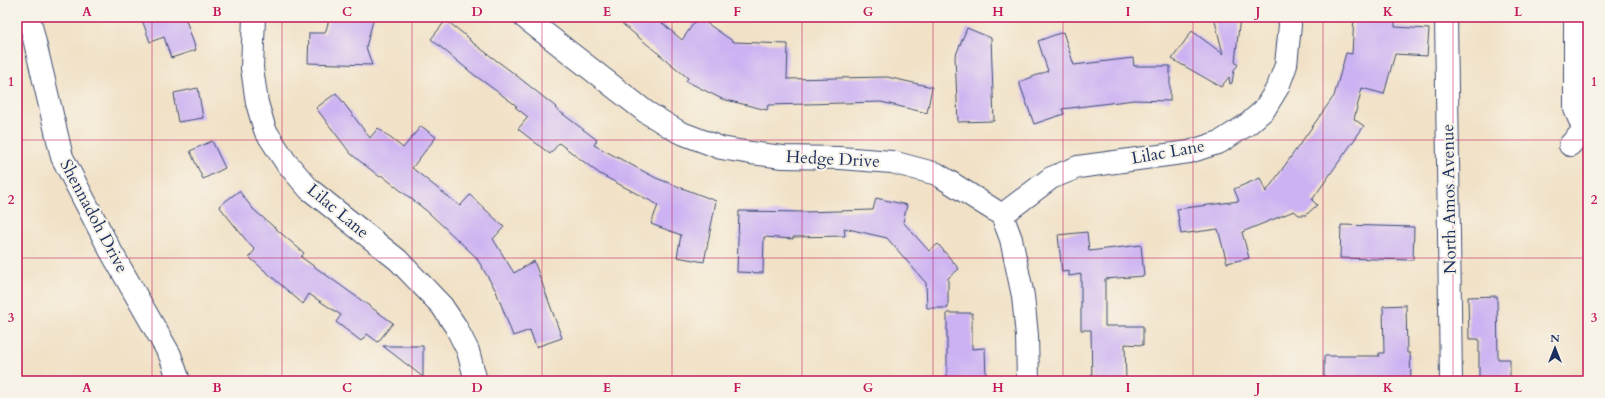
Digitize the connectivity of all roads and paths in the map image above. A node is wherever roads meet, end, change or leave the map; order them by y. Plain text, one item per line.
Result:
1 (29, 17) edge
2 (254, 17) edge
3 (524, 17) edge
4 (1289, 17) edge
5 (1446, 17) edge
6 (1575, 17) edge
7 (1581, 136) edge
8 (1002, 215) junction
9 (179, 381) edge
10 (476, 381) edge
11 (1028, 381) edge
12 (1451, 381) edge

1 - 9 street, Shennadoh Drive
2 - 10 street, Lilac Lane
3 - 8 street, Hedge Drive
4 - 8 street, Lilac Lane
5 - 12 street, North Amos Avenue
6 - 7 street
8 - 11 street

